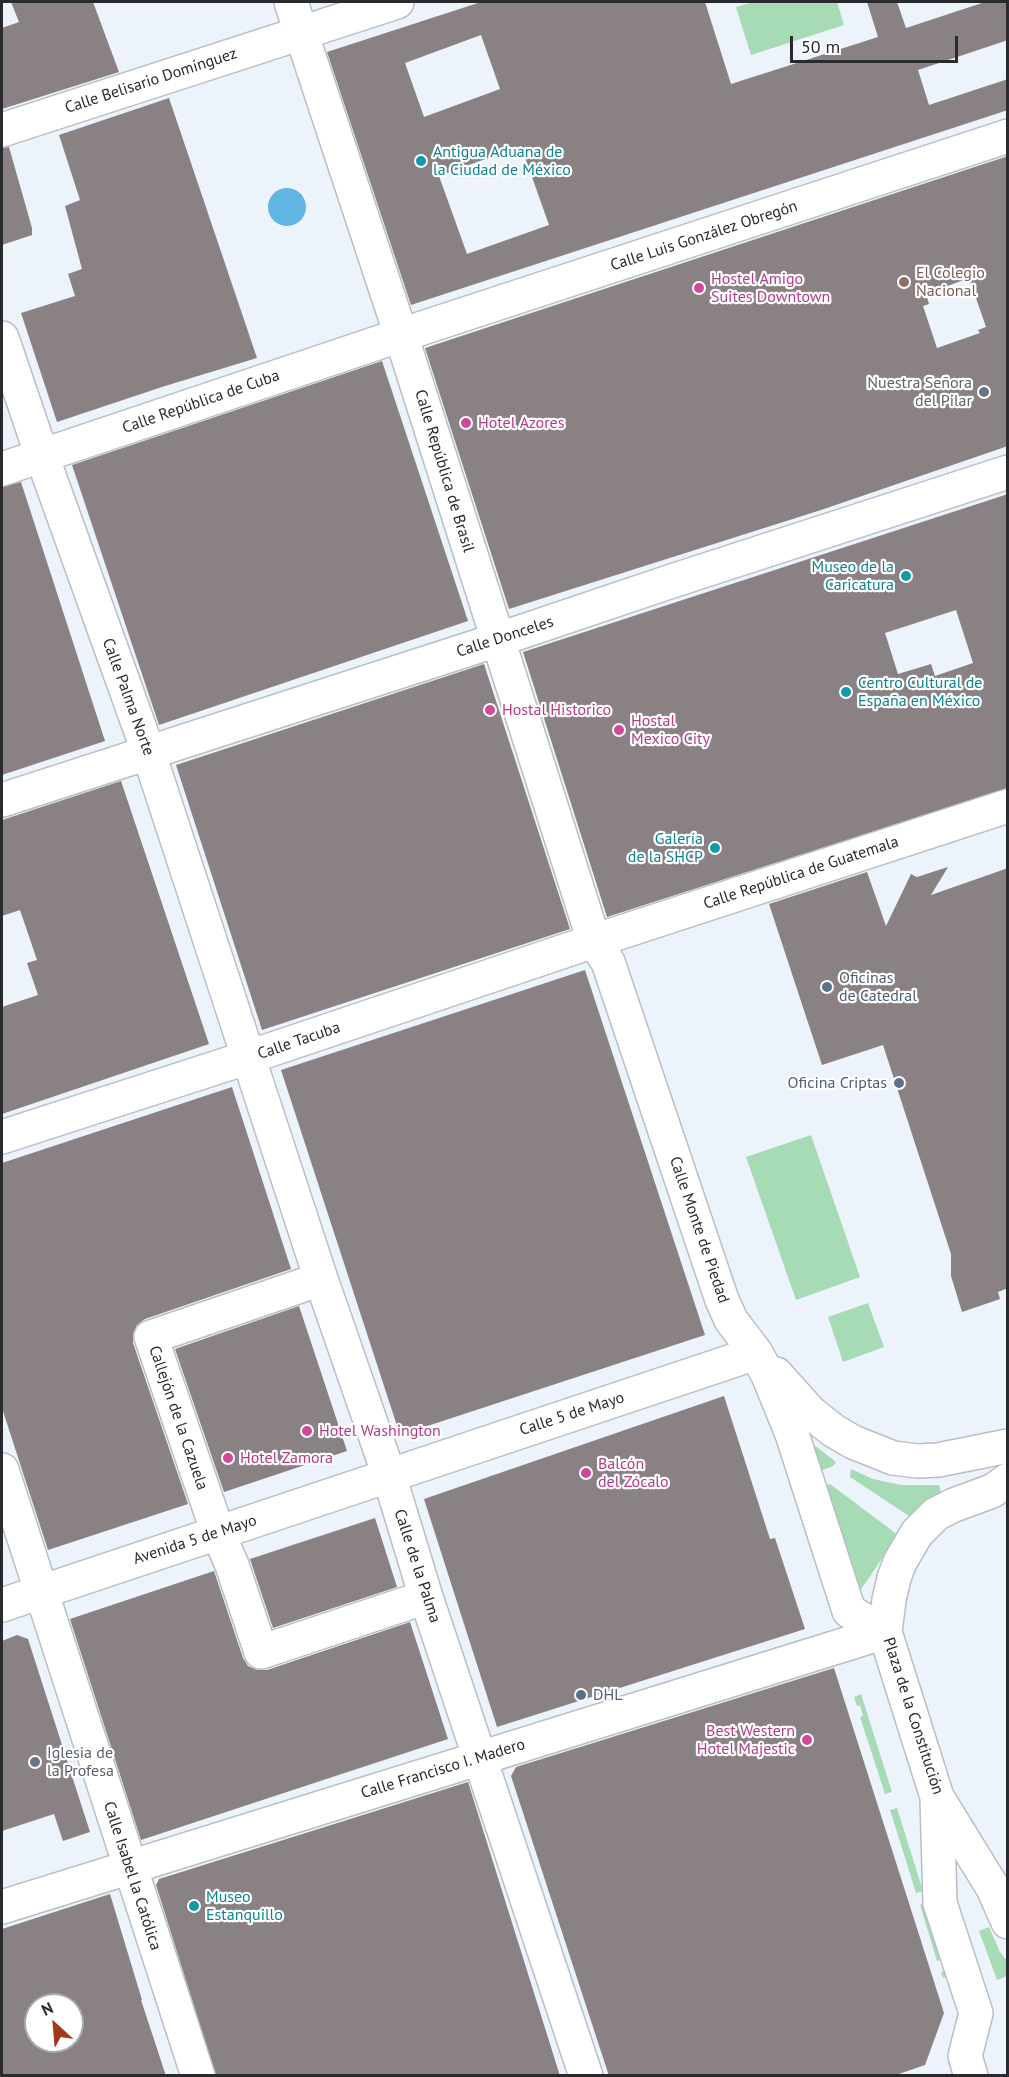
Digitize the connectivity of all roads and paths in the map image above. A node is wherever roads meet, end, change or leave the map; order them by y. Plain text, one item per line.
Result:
1 (397, 2) edge
2 (296, 16) edge
3 (2, 130) edge
4 (1008, 136) edge
5 (401, 335) junction
6 (2, 338) edge
7 (42, 456) junction
8 (2, 469) edge
9 (1008, 472) edge
10 (497, 640) junction
11 (148, 751) junction
12 (2, 800) edge
13 (1008, 806) edge
14 (594, 941) junction
15 (249, 1057) junction
16 (2, 1137) edge
17 (321, 1279) junction
18 (756, 1353) junction
19 (1008, 1446) edge
20 (2, 1470) edge
21 (389, 1475) junction
22 (1008, 1480) edge
23 (218, 1533) junction
24 (41, 1592) junction
25 (426, 1597) junction
26 (2, 1605) edge
27 (885, 1632) junction
28 (480, 1758) junction
29 (937, 1797) junction
30 (129, 1868) junction
31 (2, 1907) edge
32 (1008, 1922) edge
33 (198, 2076) edge
34 (585, 2076) edge
35 (971, 2076) edge

1 - 2 street, Calle Belisario Domínguez
2 - 3 street, Calle Belisario Domínguez
2 - 5 street, Calle República de Brasil
4 - 5 street, Calle Luis González Obregón
5 - 7 street, Calle República de Cuba
5 - 10 street, Calle República de Brasil
6 - 7 street, Calle Palma Norte
7 - 8 street, Calle República de Cuba
7 - 11 street, Calle Palma Norte
9 - 10 street, Calle Donceles
10 - 11 street, Calle Donceles
10 - 14 street, Calle República de Brasil
11 - 12 street, Calle Donceles
11 - 15 street, Calle Palma Norte
13 - 14 street, Calle República de Guatemala
14 - 15 street, Calle Tacuba
14 - 18 street, Calle Monte de Piedad
15 - 16 street, Calle Tacuba
15 - 17 street, Calle de la Palma
17 - 21 street, Calle de la Palma
17 - 23 street, Callejón de la Cazuela
18 - 19 street
18 - 21 street, Calle 5 de Mayo
18 - 27 street, Calle Monte de Piedad
20 - 24 street, Calle Isabel la Católica
21 - 23 street, Avenida 5 de Mayo
21 - 25 street, Calle de la Palma
22 - 27 street, Plaza de la Constitución
23 - 24 street, Avenida 5 de Mayo
23 - 25 street
24 - 26 street, Avenida 5 de Mayo
24 - 30 street, Calle Isabel la Católica
25 - 28 street, Calle de la Palma
27 - 28 street, Calle Francisco I. Madero
27 - 29 street, Plaza de la Constitución
28 - 30 street, Calle Francisco I. Madero
28 - 34 street, Calle de la Palma
29 - 32 street, Plaza de la Constitución
29 - 35 street
30 - 31 street, Calle Francisco I. Madero
30 - 33 street, Calle Isabel la Católica

